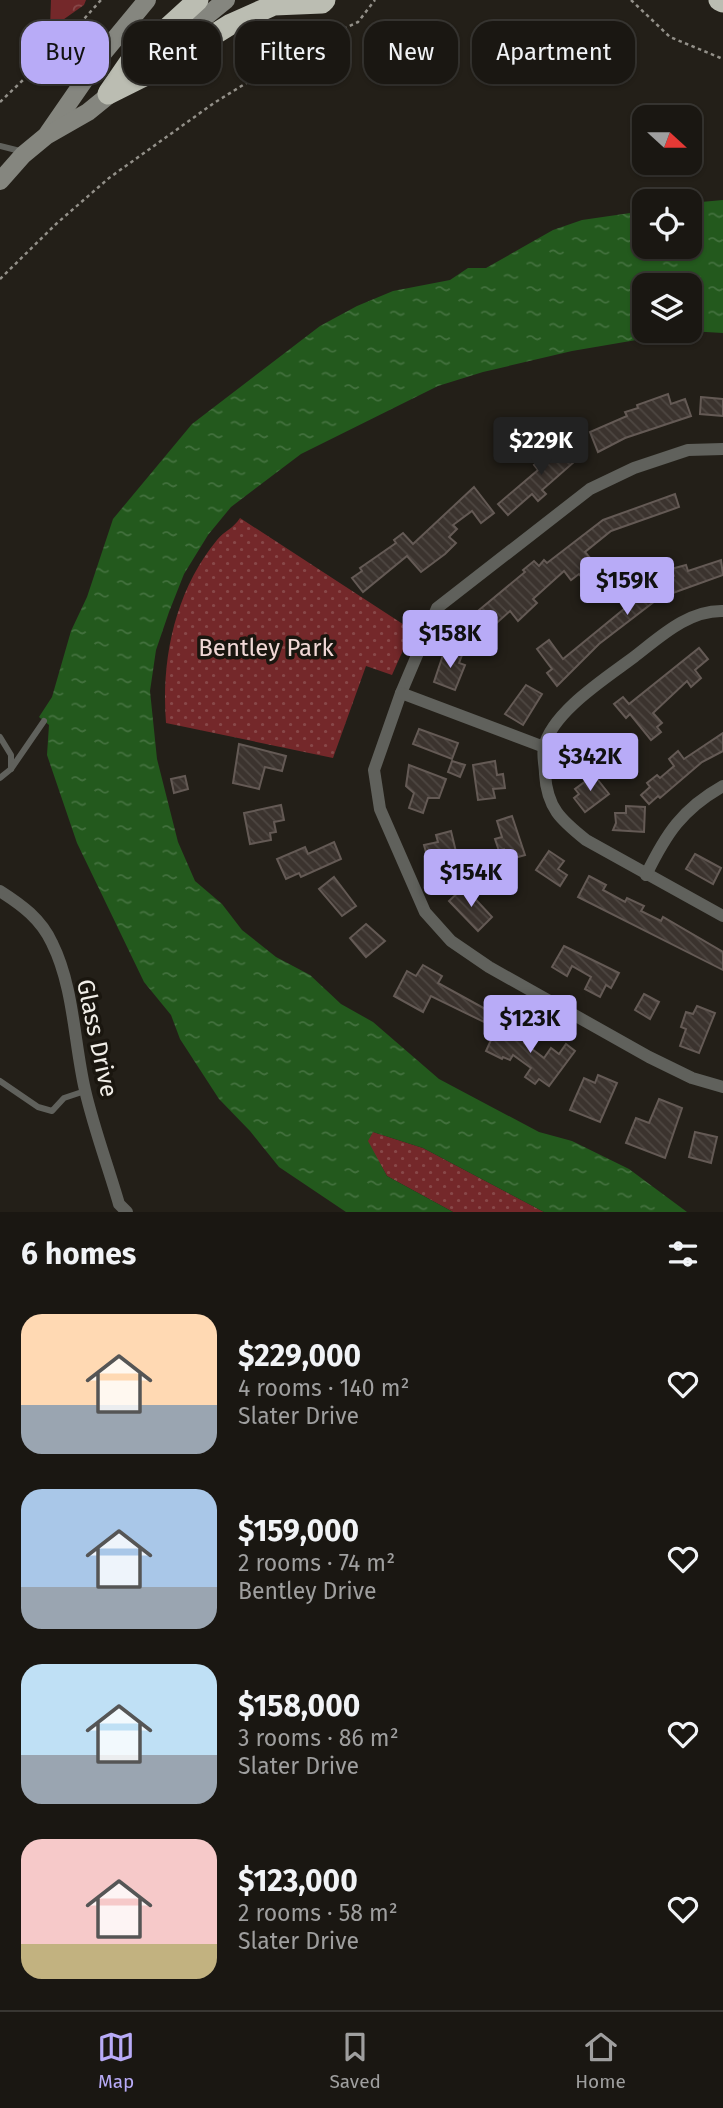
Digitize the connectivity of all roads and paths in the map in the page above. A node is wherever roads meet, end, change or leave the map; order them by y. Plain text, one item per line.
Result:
1 (101, 0) edge
2 (147, 0) edge
3 (198, 0) edge
4 (226, 0) edge
5 (325, 0) edge
6 (375, 0) edge
7 (631, 0) edge
8 (273, 2) edge
9 (723, 59) edge
10 (108, 94) junction
11 (0, 102) edge
12 (46, 136) junction
13 (0, 146) edge
14 (26, 153) junction
15 (0, 181) edge
16 (0, 279) edge
17 (723, 449) edge
18 (723, 611) edge
19 (401, 693) junction
20 (44, 721) dead end
21 (0, 737) edge
22 (544, 747) junction
23 (11, 769) junction
24 (0, 778) edge
25 (723, 786) edge
26 (646, 875) junction
27 (0, 891) edge
28 (723, 916) edge
29 (0, 1081) edge
30 (723, 1087) edge
31 (85, 1091) junction
32 (120, 1209) edge

1 - 11 path
2 - 12 main road
3 - 10 highway
4 - 10 main road
5 - 8 highway
6 - 16 path
7 - 9 path
8 - 10 highway
10 - 12 main road
12 - 14 main road
13 - 14 lane
14 - 15 main road
17 - 19 street
18 - 22 street
19 - 22 street
19 - 30 street
20 - 23 lane
21 - 23 lane
22 - 26 street
23 - 24 lane
25 - 26 street
26 - 28 street
27 - 31 street, Glass Drive
29 - 31 lane
31 - 32 street, Glass Drive

